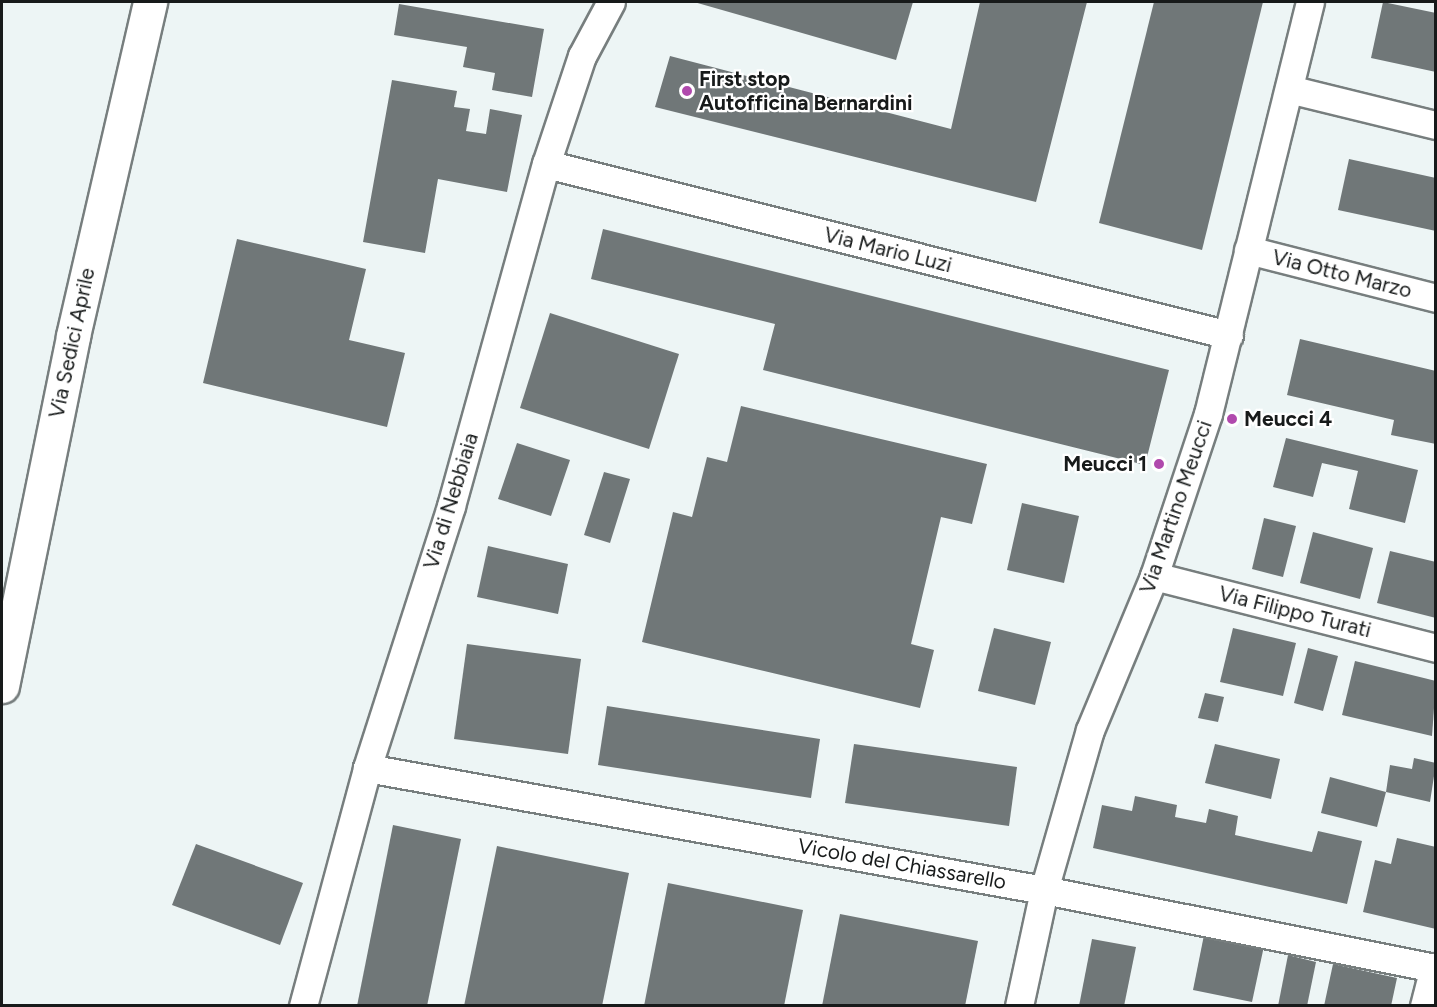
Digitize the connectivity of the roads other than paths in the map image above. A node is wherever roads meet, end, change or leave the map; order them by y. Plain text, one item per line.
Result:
1 (150, 2) edge
2 (611, 2) edge
3 (1310, 2) edge
4 (1289, 89) junction
5 (1436, 125) edge
6 (546, 164) junction
7 (1248, 250) junction
8 (1436, 298) edge
9 (1229, 335) junction
10 (1154, 576) junction
11 (1436, 648) edge
12 (2, 686) edge
13 (367, 768) junction
14 (1044, 890) junction
15 (1435, 968) edge
16 (303, 1005) edge
17 (1020, 1005) edge
18 (1424, 1005) edge

1 - 12 main road, Via Sedici Aprile
2 - 6 street, Via di Nebbiaia
3 - 4 street, Via Martino Meucci
4 - 5 street
4 - 7 street, Via Martino Meucci
6 - 9 street, Via Mario Luzi
6 - 13 street, Via di Nebbiaia
7 - 8 street, Via Otto Marzo
7 - 9 street, Via Martino Meucci
9 - 10 street, Via Martino Meucci
10 - 11 street, Via Filippo Turati
10 - 14 street, Via Martino Meucci
13 - 14 street, Vicolo del Chiassarello
13 - 16 street, Via di Nebbiaia
14 - 15 street, Vicolo del Chiassarello
14 - 17 street, Via Martino Meucci
15 - 18 street

